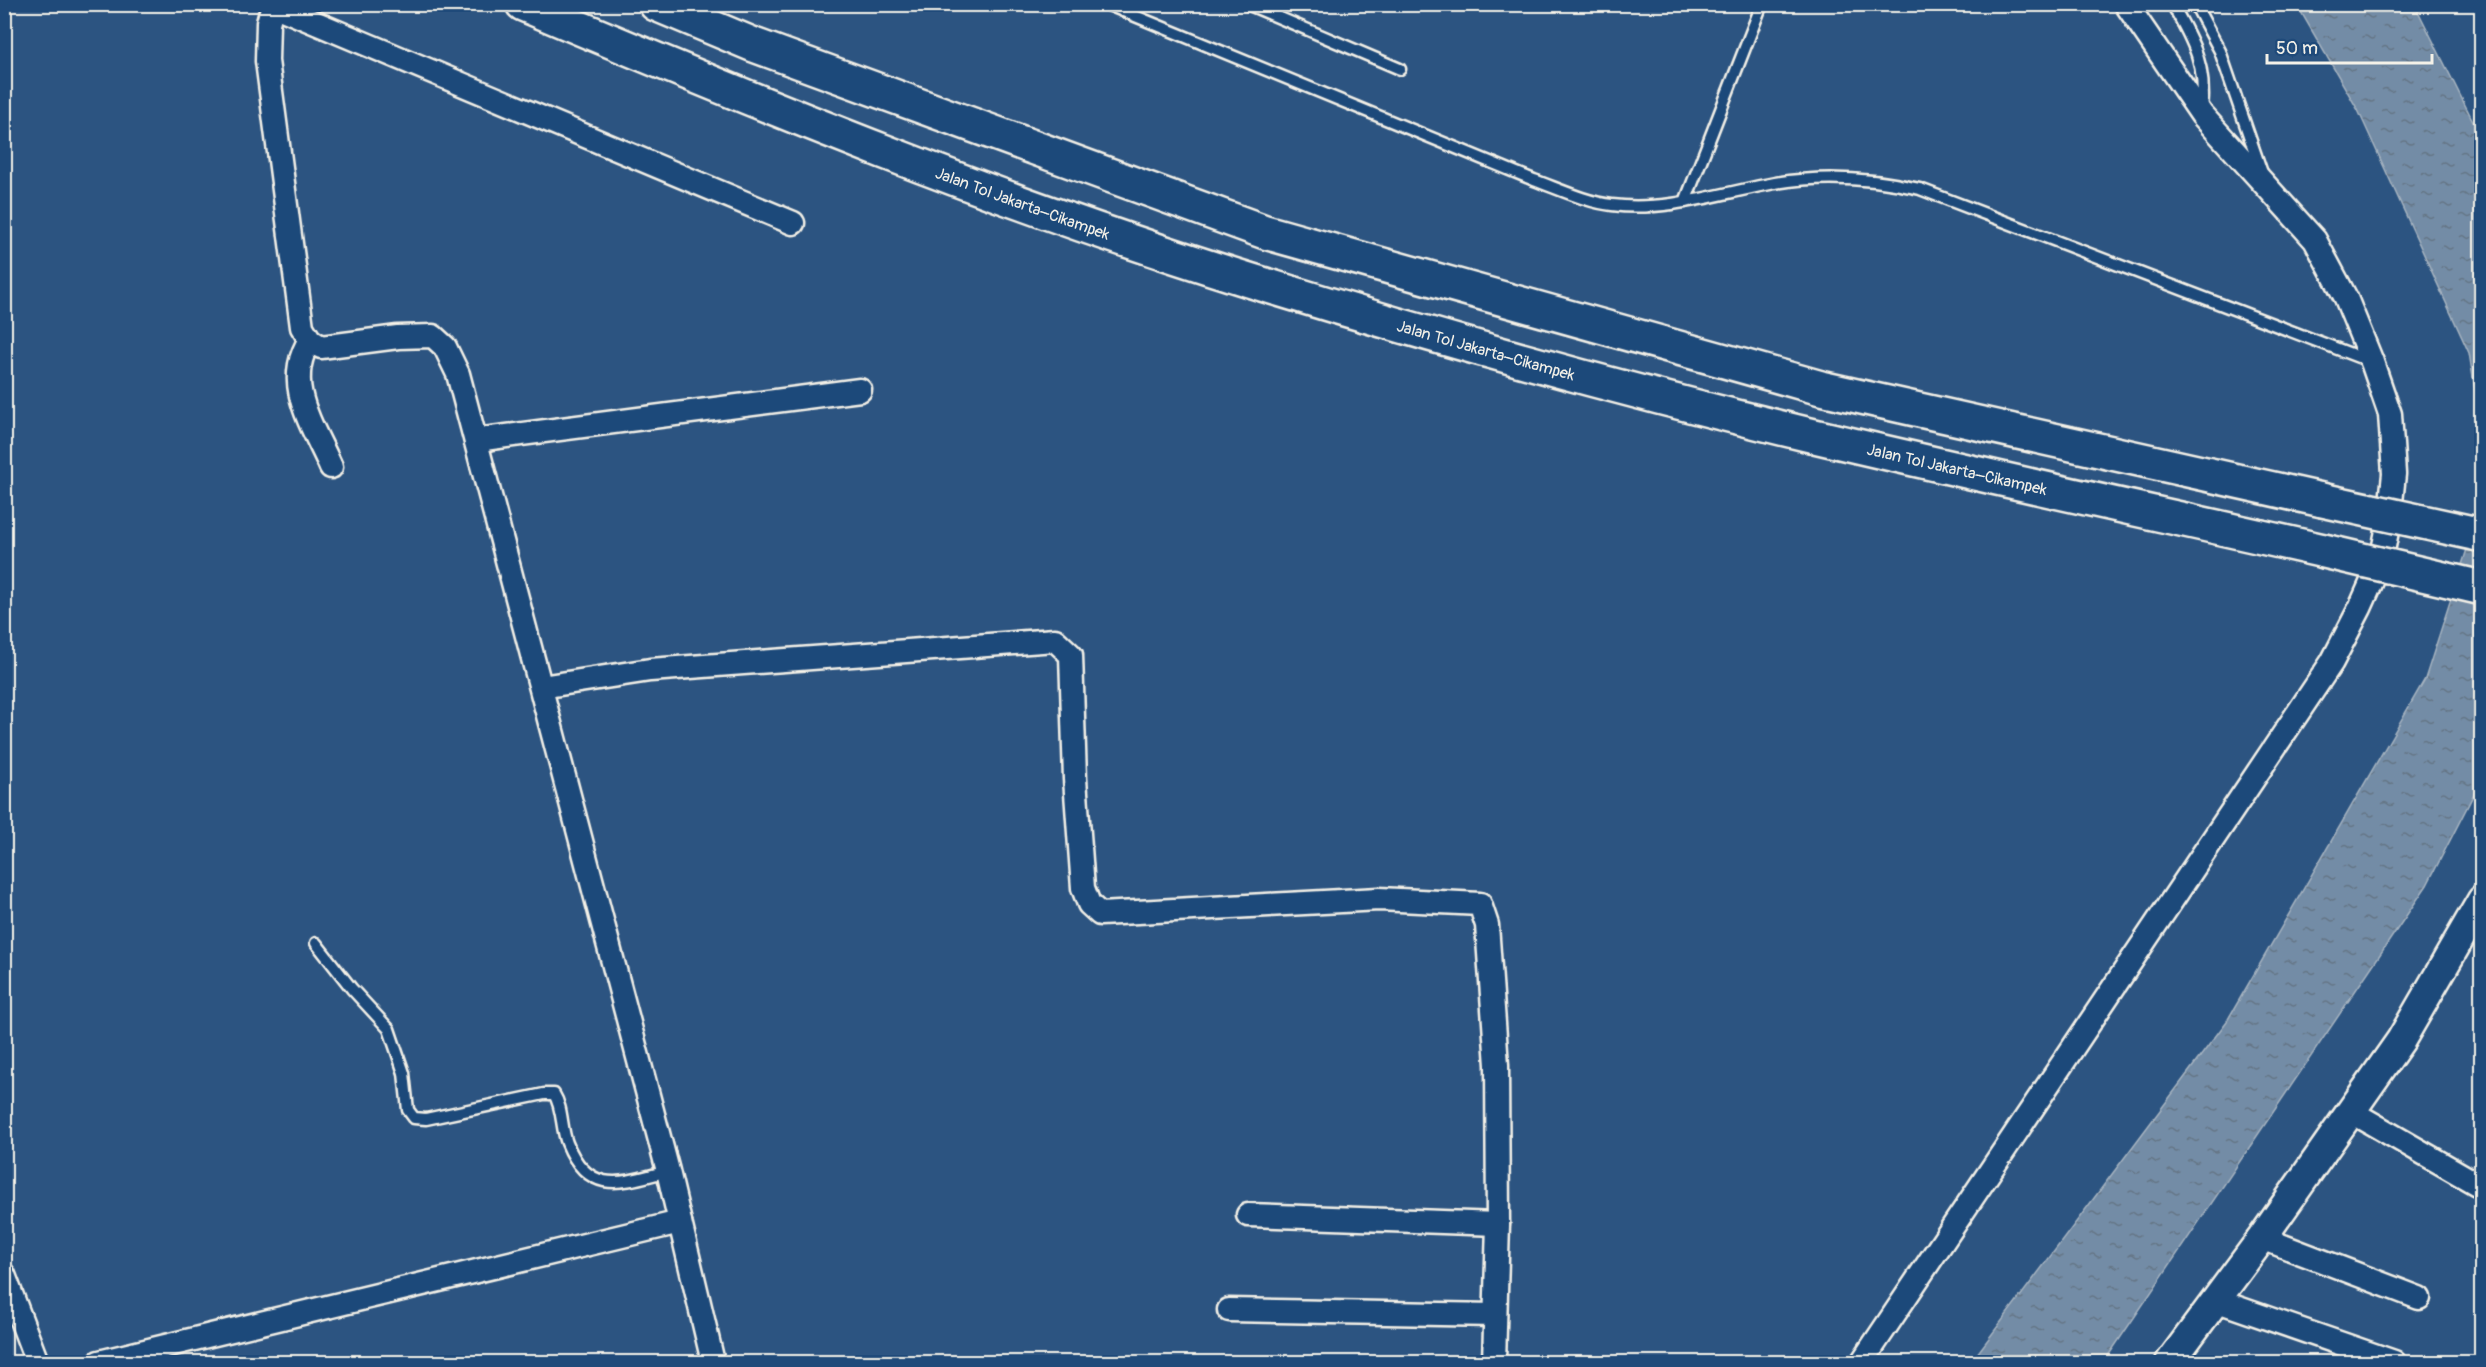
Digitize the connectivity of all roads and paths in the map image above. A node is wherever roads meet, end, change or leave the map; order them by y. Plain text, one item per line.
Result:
1 (523, 4) edge
2 (656, 4) edge
3 (1106, 4) edge
4 (1247, 4) edge
5 (1762, 4) edge
6 (2126, 4) edge
7 (2172, 4) edge
8 (2195, 4) edge
9 (273, 5) edge
10 (1400, 69) dead end
11 (2202, 115) junction
12 (2268, 190) junction
13 (1685, 202) junction
14 (793, 223) dead end
15 (310, 340) junction
16 (2372, 362) junction
17 (860, 390) dead end
18 (476, 440) junction
19 (332, 467) dead end
20 (2481, 535) edge
21 (2481, 588) edge
22 (541, 687) junction
23 (2480, 905) edge
24 (316, 943) dead end
25 (2352, 1112) junction
26 (668, 1172) junction
27 (2477, 1184) dead end
28 (1248, 1215) dead end
29 (680, 1222) junction
30 (1498, 1224) junction
31 (2262, 1238) junction
32 (5, 1279) edge
33 (2419, 1298) dead end
34 (2215, 1300) junction
35 (1229, 1310) dead end
36 (1495, 1315) junction
37 (37, 1362) edge
38 (99, 1362) edge
39 (713, 1362) edge
40 (1494, 1362) edge
41 (1862, 1362) edge
42 (2170, 1362) edge
43 (2394, 1362) edge

1 - 21 highway, Jalan Tol Jakarta–Cikampek, bridge
2 - 20 highway, bridge
3 - 13 lane
4 - 10 lane
5 - 13 lane
6 - 11 street
7 - 11 lane
8 - 12 lane
9 - 14 street
9 - 15 street
11 - 12 street
12 - 16 street
13 - 16 lane
15 - 18 street
15 - 19 street
16 - 41 street
17 - 18 street
18 - 22 street
22 - 26 street
22 - 30 street
23 - 25 street
24 - 26 lane
25 - 27 street
25 - 31 street
26 - 29 street
28 - 30 street
29 - 38 street
29 - 39 street
30 - 36 street
31 - 33 street
31 - 34 street
32 - 37 street
34 - 42 street
34 - 43 street
35 - 36 street
36 - 40 street

